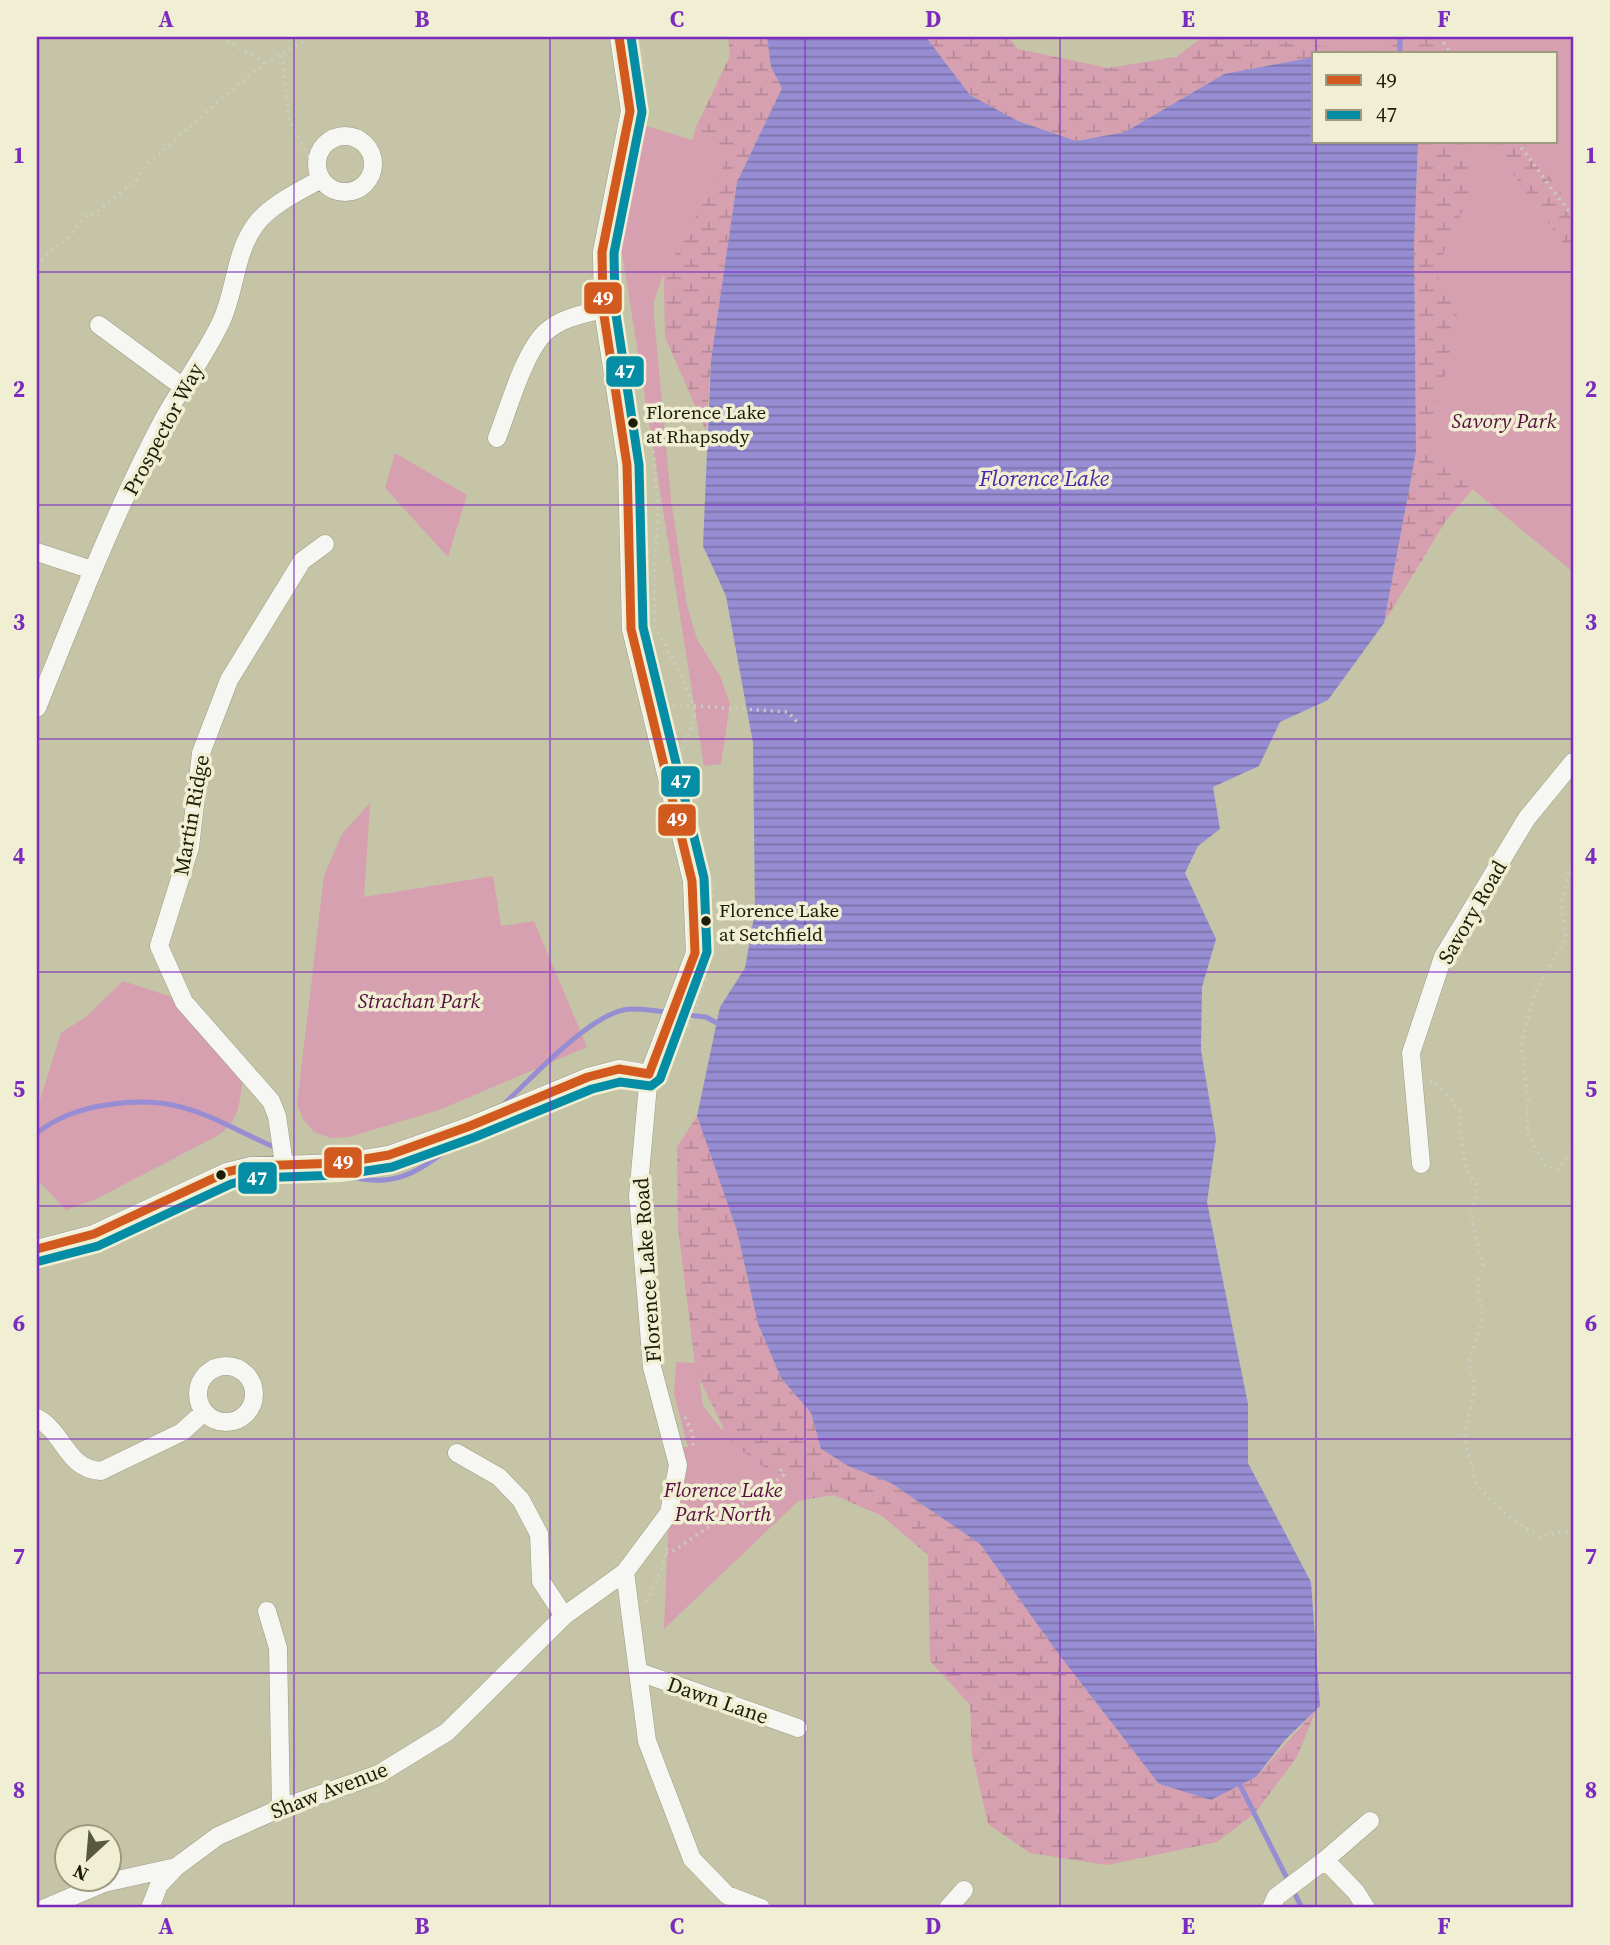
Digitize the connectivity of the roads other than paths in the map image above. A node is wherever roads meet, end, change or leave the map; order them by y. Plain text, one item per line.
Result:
1 (619, 37) edge
2 (321, 179) dead end
3 (603, 309) junction
4 (99, 325) dead end
5 (183, 387) junction
6 (497, 438) dead end
7 (325, 544) dead end
8 (37, 552) edge
9 (92, 569) junction
10 (37, 708) edge
11 (1573, 762) edge
12 (649, 1074) junction
13 (284, 1164) junction
14 (1421, 1164) dead end
15 (37, 1248) edge
16 (204, 1412) dead end
17 (37, 1418) edge
18 (457, 1453) dead end
19 (625, 1572) junction
20 (267, 1611) dead end
21 (564, 1616) junction
22 (639, 1672) junction
23 (798, 1728) dead end
24 (281, 1808) junction
25 (1370, 1821) dead end
26 (1325, 1860) junction
27 (176, 1867) junction
28 (964, 1890) dead end
29 (46, 1908) edge
30 (150, 1908) edge
31 (761, 1908) edge
32 (948, 1908) edge
33 (1271, 1908) edge
34 (1366, 1908) edge

1 - 3 street, Florence Lake Road
2 - 5 street, Prospector Way
3 - 6 street
3 - 12 street, Florence Lake Road
4 - 5 street
5 - 9 street, Prospector Way
7 - 13 street, Martin Ridge
8 - 9 street
9 - 10 street, Prospector Way
11 - 14 street, Savory Road
12 - 13 street
12 - 19 street, Florence Lake Road
13 - 15 street
16 - 17 street
18 - 21 street
19 - 21 street, Shaw Avenue
19 - 22 street
20 - 24 street
21 - 24 street, Shaw Avenue
22 - 23 street, Dawn Lane
22 - 31 street
24 - 27 street, Shaw Avenue
25 - 26 street
26 - 33 street
26 - 34 street
27 - 29 street, Shaw Avenue
27 - 30 street
28 - 32 street

